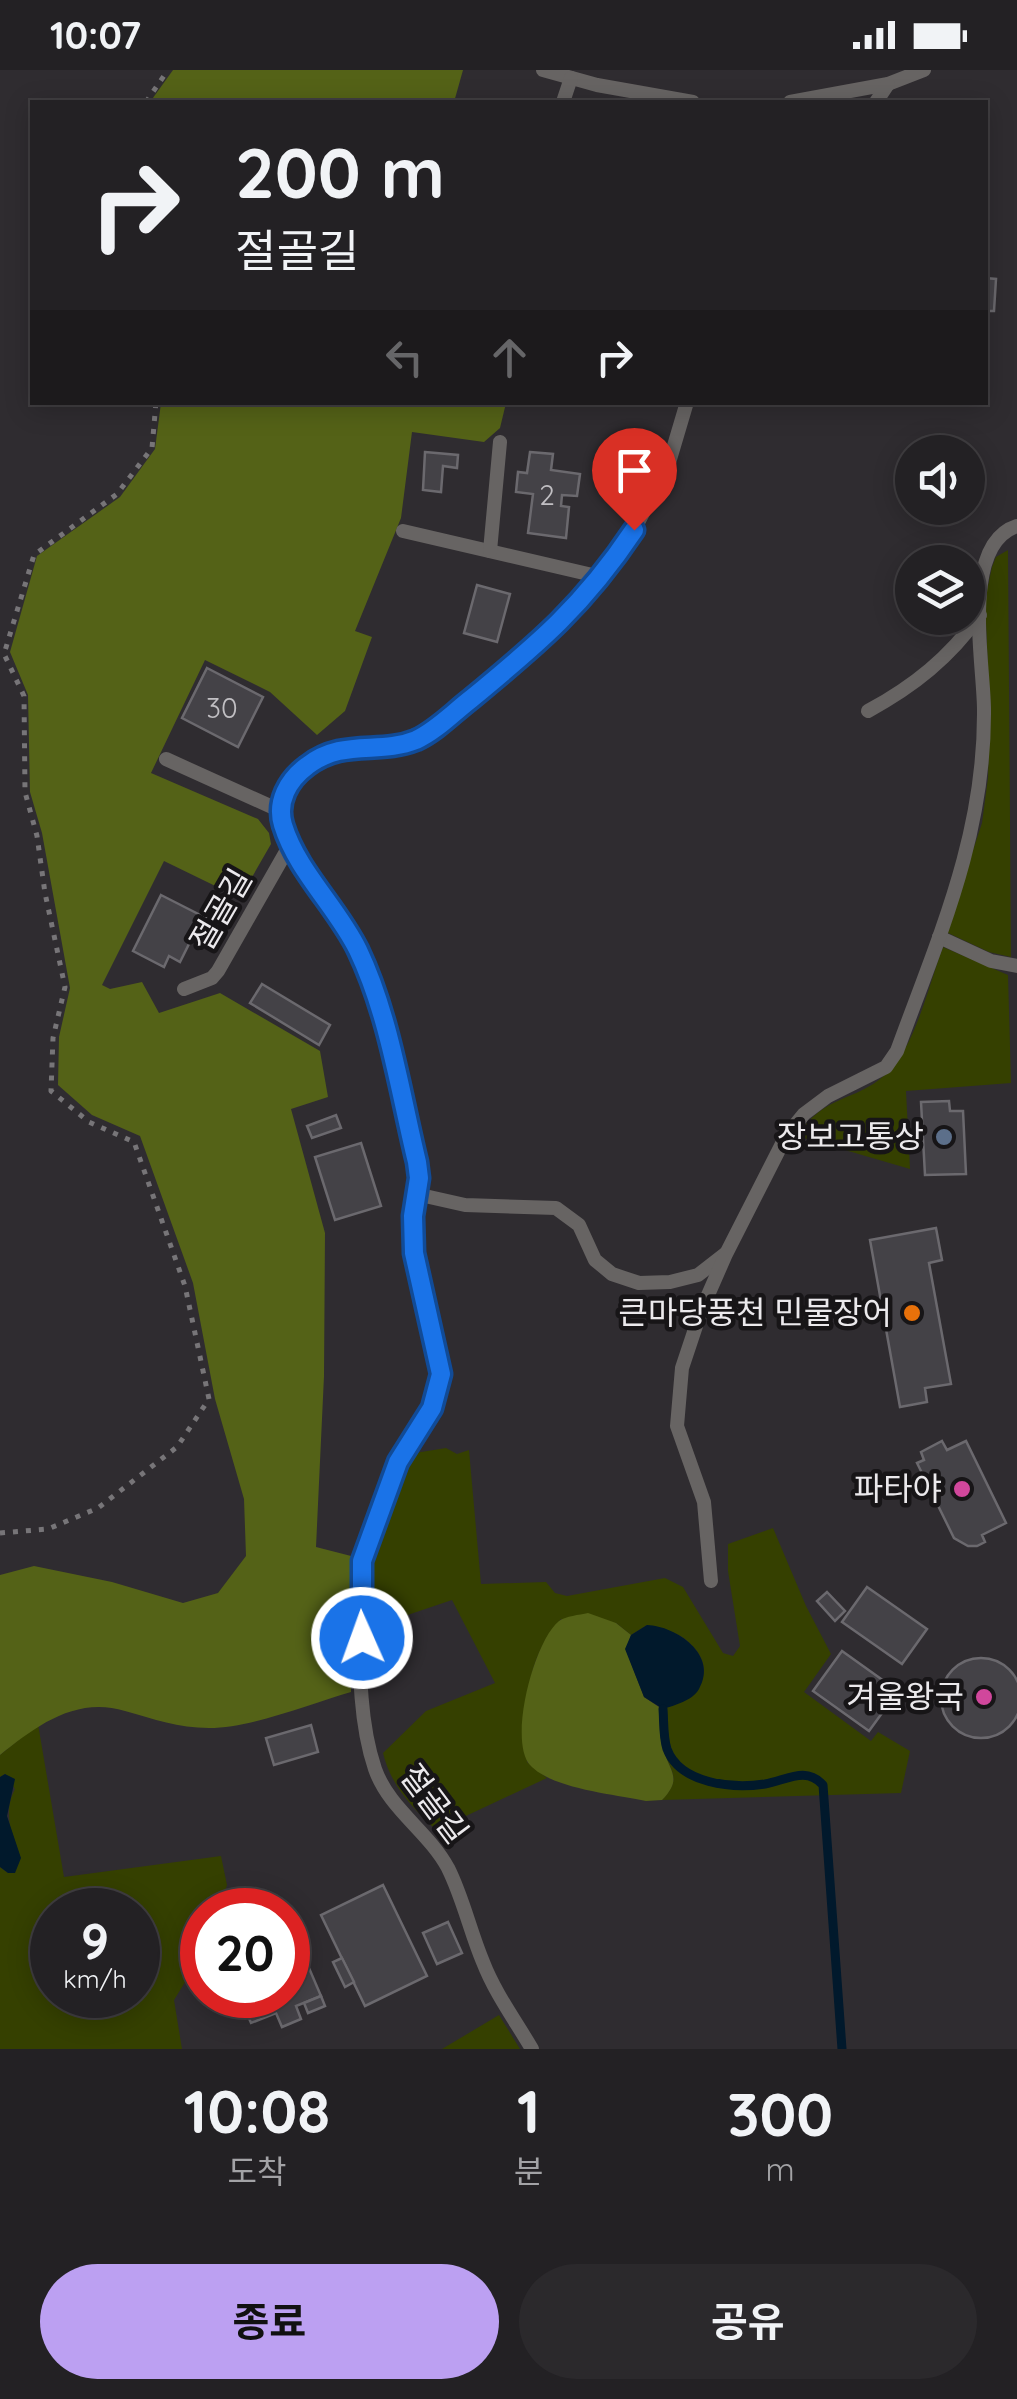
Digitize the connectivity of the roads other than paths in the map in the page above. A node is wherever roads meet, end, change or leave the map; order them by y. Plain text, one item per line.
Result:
1 (543, 70) edge
2 (924, 70) edge
3 (571, 78) junction
4 (888, 84) junction
5 (564, 100) edge
6 (683, 100) edge
7 (801, 100) edge
8 (877, 100) edge
9 (685, 405) edge
10 (500, 442) dead end
11 (1017, 526) edge
12 (403, 532) dead end
13 (490, 552) junction
14 (985, 564) edge
15 (601, 578) junction
16 (966, 635) edge
17 (981, 635) edge
18 (868, 712) dead end
19 (166, 759) dead end
20 (281, 811) junction
21 (291, 843) junction
22 (939, 936) junction
23 (1017, 966) edge
24 (184, 989) dead end
25 (416, 1194) junction
26 (726, 1254) junction
27 (711, 1580) dead end
28 (532, 2049) edge

1 - 3 lane
2 - 4 lane
3 - 5 lane
3 - 6 lane
4 - 7 lane
4 - 8 lane
9 - 15 lane
10 - 13 lane
11 - 14 lane
12 - 13 lane
13 - 15 lane
15 - 20 lane
16 - 18 lane
17 - 22 lane
19 - 20 lane
20 - 21 lane, 절골길
21 - 24 lane, 절골길
21 - 25 lane, 절골길
22 - 23 lane
22 - 26 lane
25 - 26 lane
25 - 28 lane, 절골길
26 - 27 lane

